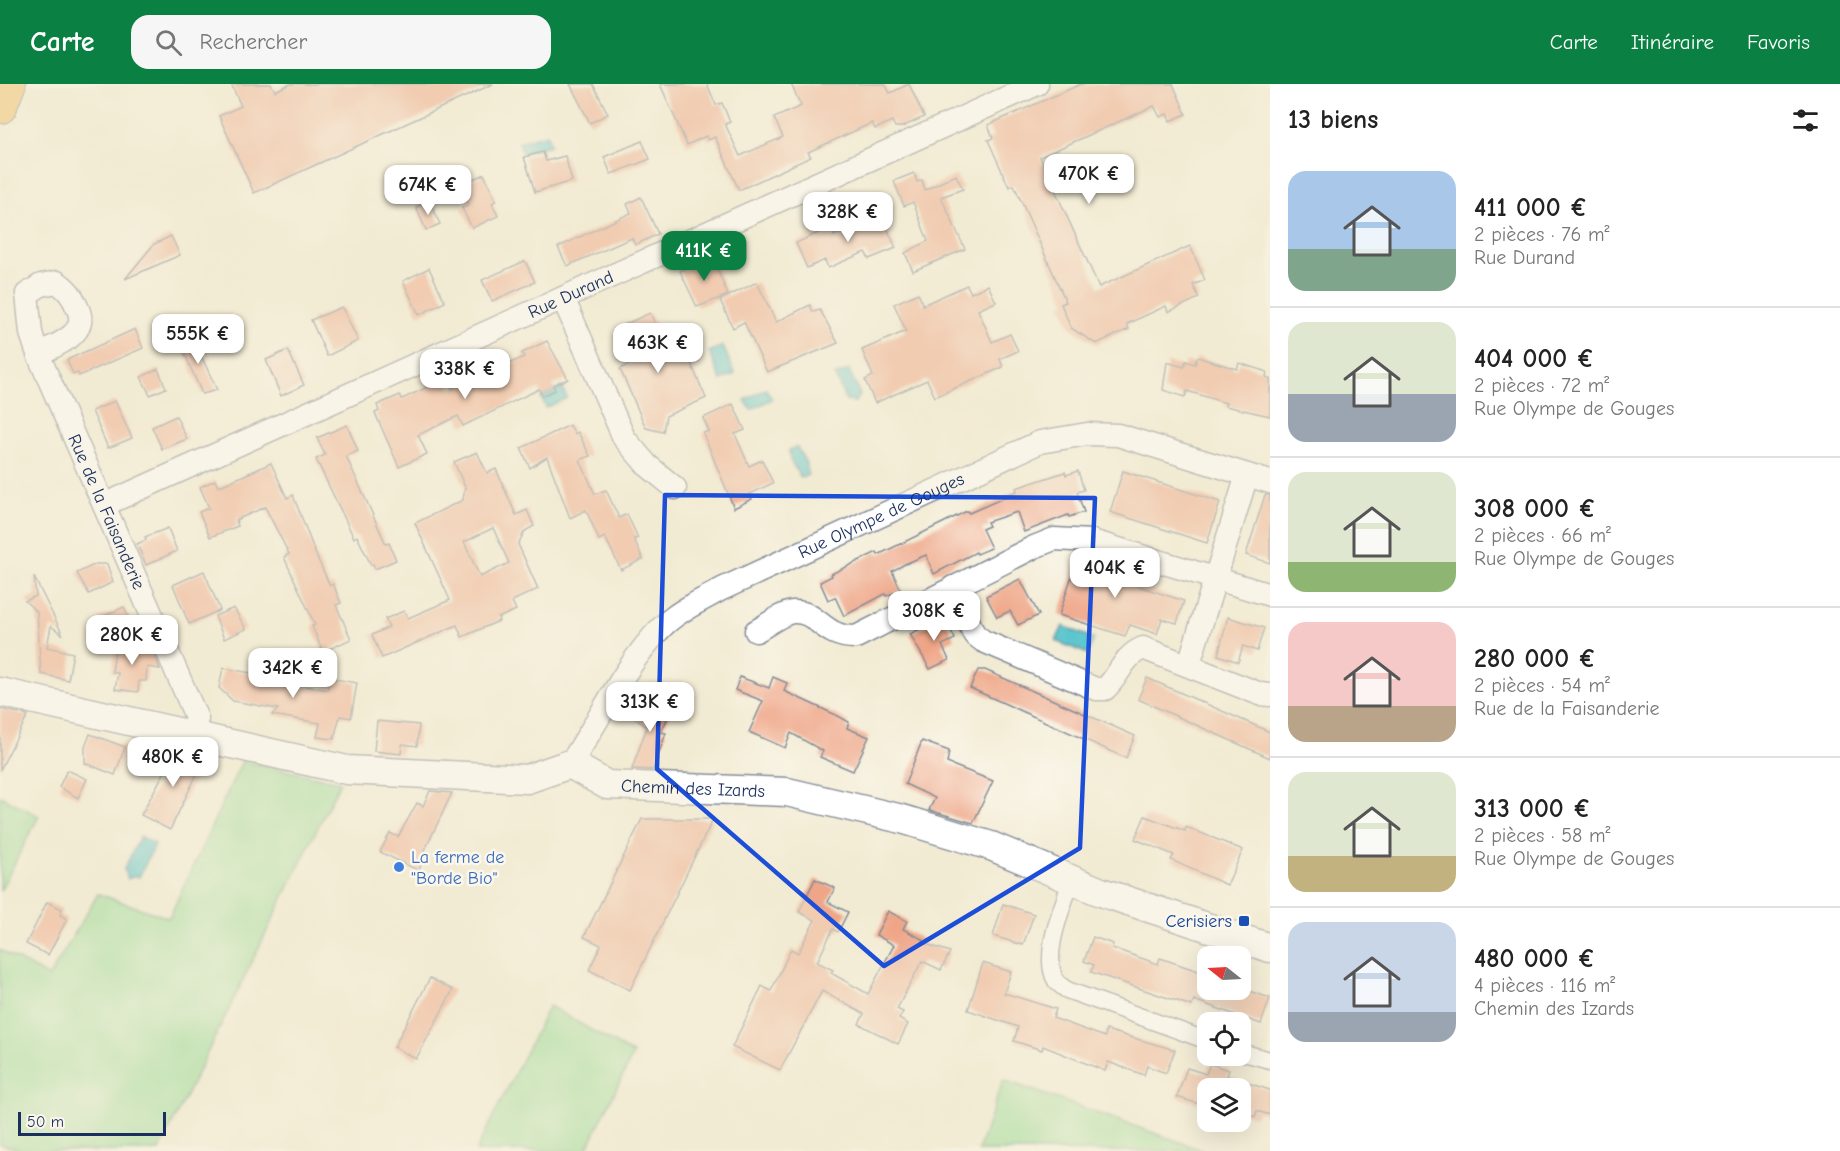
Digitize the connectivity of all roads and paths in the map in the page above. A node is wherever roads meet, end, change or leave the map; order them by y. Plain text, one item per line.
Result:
1 (9, 84) edge
2 (1037, 84) edge
3 (0, 107) edge
4 (563, 298) junction
5 (38, 354) dead end
6 (1247, 475) junction
7 (1270, 482) edge
8 (675, 488) dead end
9 (104, 505) junction
10 (1217, 577) junction
11 (953, 587) junction
12 (1270, 595) edge
13 (756, 631) dead end
14 (1189, 664) junction
15 (0, 692) edge
16 (1270, 695) edge
17 (192, 735) junction
18 (570, 764) junction
19 (1071, 881) junction
20 (1270, 948) edge
21 (1197, 1037) edge
22 (1251, 1056) edge
23 (1270, 1060) edge

1 - 3 highway
2 - 4 street, Rue Durand
4 - 8 street
4 - 9 street, Rue Durand
5 - 9 street, Rue de la Faisanderie
6 - 7 street, Rue Olympe de Gouges
6 - 10 street
6 - 18 street, Rue Olympe de Gouges
9 - 17 street, Rue de la Faisanderie
10 - 11 street
10 - 12 street
10 - 14 street
11 - 13 street
11 - 14 street
14 - 16 street
15 - 17 street
17 - 18 street
18 - 19 street, Chemin des Izards
19 - 20 street, Chemin des Izards
19 - 21 street
22 - 23 street

